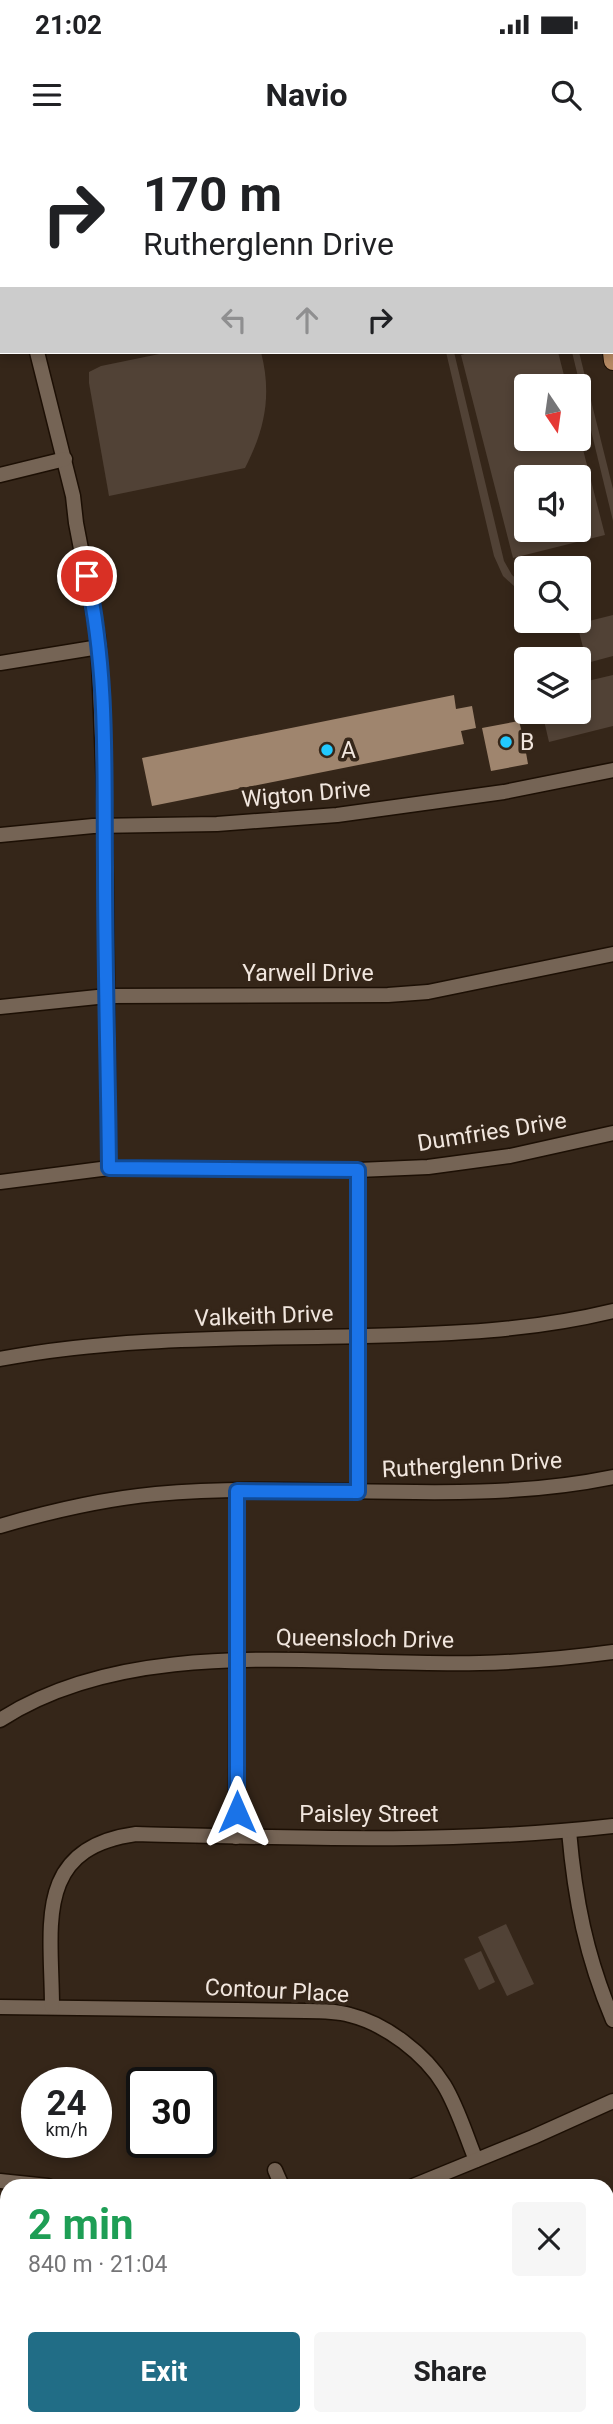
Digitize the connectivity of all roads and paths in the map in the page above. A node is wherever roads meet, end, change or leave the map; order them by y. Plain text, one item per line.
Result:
1 (38, 354) edge
2 (65, 459) junction
3 (0, 475) edge
4 (99, 647) junction
5 (0, 663) edge
6 (613, 770) edge
7 (105, 825) junction
8 (0, 835) edge
9 (613, 954) edge
10 (107, 996) junction
11 (0, 1007) edge
12 (613, 1133) edge
13 (109, 1168) junction
14 (358, 1170) junction
15 (0, 1182) edge
16 (613, 1311) edge
17 (358, 1336) junction
18 (0, 1359) edge
19 (613, 1477) edge
20 (237, 1491) junction
21 (358, 1492) junction
22 (0, 1526) edge
23 (613, 1652) edge
24 (238, 1660) junction
25 (0, 1720) edge
26 (613, 1826) edge
27 (569, 1831) junction
28 (236, 1837) junction
29 (0, 2007) edge
30 (52, 2007) junction
31 (613, 2020) edge
32 (613, 2101) edge
33 (476, 2160) junction
34 (275, 2170) dead end
35 (279, 2179) edge
36 (430, 2179) edge

1 - 2 street
2 - 3 street
2 - 4 street
4 - 5 street
4 - 7 street
6 - 7 street, Wigton Drive
7 - 8 street, Wigton Drive
7 - 10 street
9 - 10 street, Yarwell Drive
10 - 11 street, Yarwell Drive
10 - 13 street
12 - 14 street, Dumfries Drive
13 - 14 street, Dumfries Drive
13 - 15 street, Dumfries Drive
14 - 17 street
16 - 17 street, Valkeith Drive
17 - 18 street, Valkeith Drive
17 - 21 street
19 - 21 street, Rutherglenn Drive
20 - 21 street, Rutherglenn Drive
20 - 22 street, Rutherglenn Drive
20 - 24 street
23 - 24 street, Queensloch Drive
24 - 25 street, Queensloch Drive
24 - 28 street
26 - 27 street, Paisley Street
27 - 28 street, Paisley Street
27 - 31 street
28 - 30 street, Paisley Street
29 - 30 street, Contour Place
30 - 33 street, Contour Place
32 - 33 street
33 - 36 street
34 - 35 street

